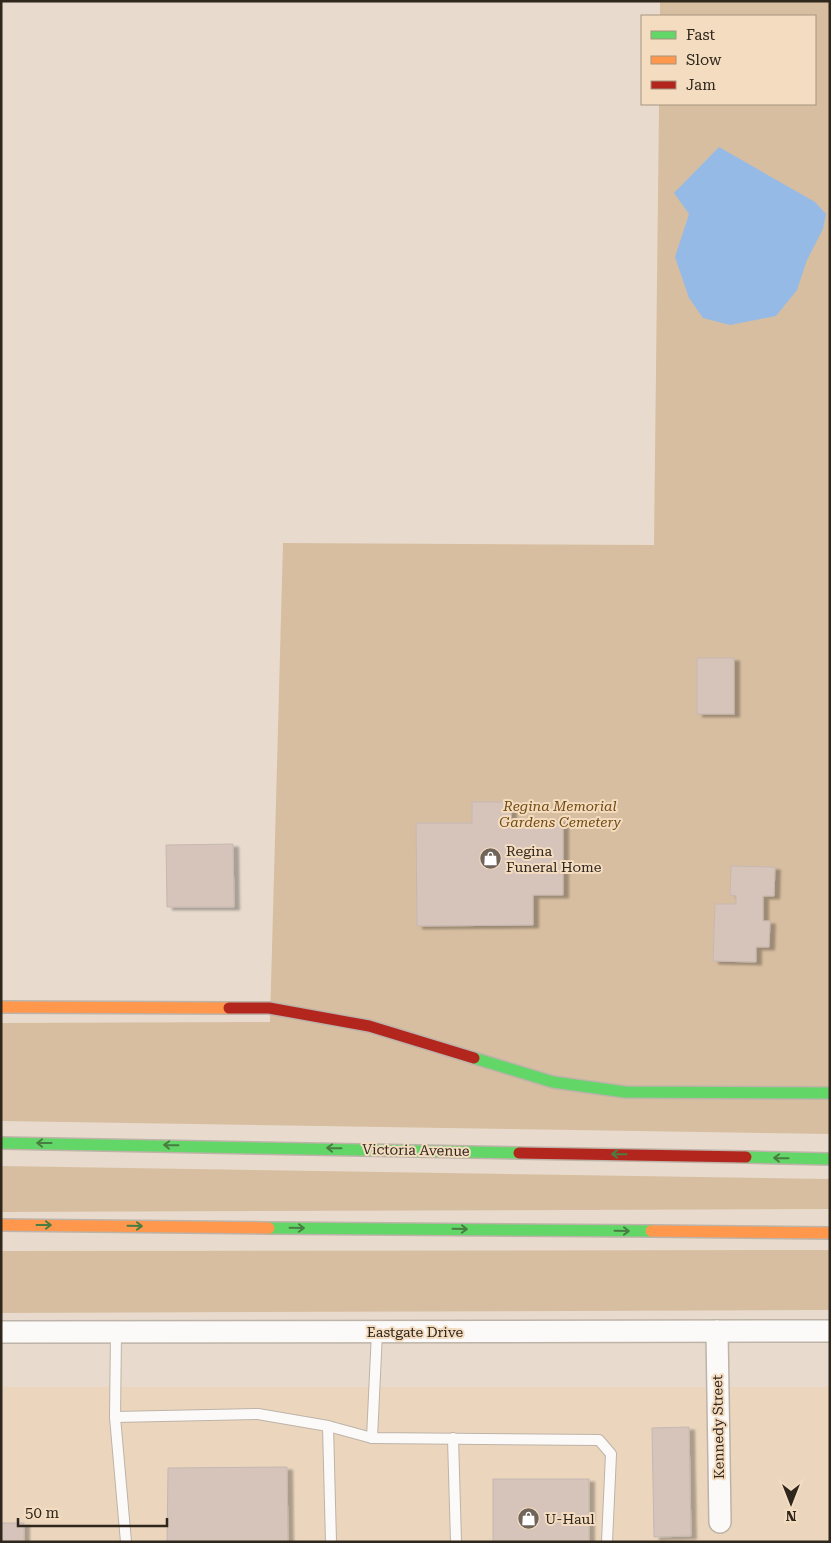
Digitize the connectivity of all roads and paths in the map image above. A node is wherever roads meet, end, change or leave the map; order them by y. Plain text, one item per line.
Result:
1 (1, 1007) edge
2 (830, 1093) edge
3 (1, 1143) edge
4 (830, 1159) edge
5 (1, 1225) edge
6 (830, 1233) edge
7 (717, 1331) junction
8 (830, 1331) edge
9 (1, 1332) edge
10 (116, 1332) junction
11 (377, 1332) junction
12 (115, 1418) junction
13 (328, 1426) junction
14 (372, 1438) junction
15 (453, 1438) junction
16 (720, 1522) dead end
17 (126, 1542) edge
18 (331, 1542) edge
19 (456, 1542) edge
20 (606, 1542) edge

1 - 2 main road
4 -> 3 main road, Victoria Avenue
5 -> 6 main road
7 - 8 street, Eastgate Drive
7 - 11 street, Eastgate Drive
7 - 16 street, Kennedy Street
9 - 10 street, Eastgate Drive
10 - 11 street, Eastgate Drive
10 - 12 lane
11 - 14 lane
12 - 13 lane
12 - 17 lane
13 - 14 lane
13 - 18 lane
14 - 15 lane
15 - 19 lane
15 - 20 lane

